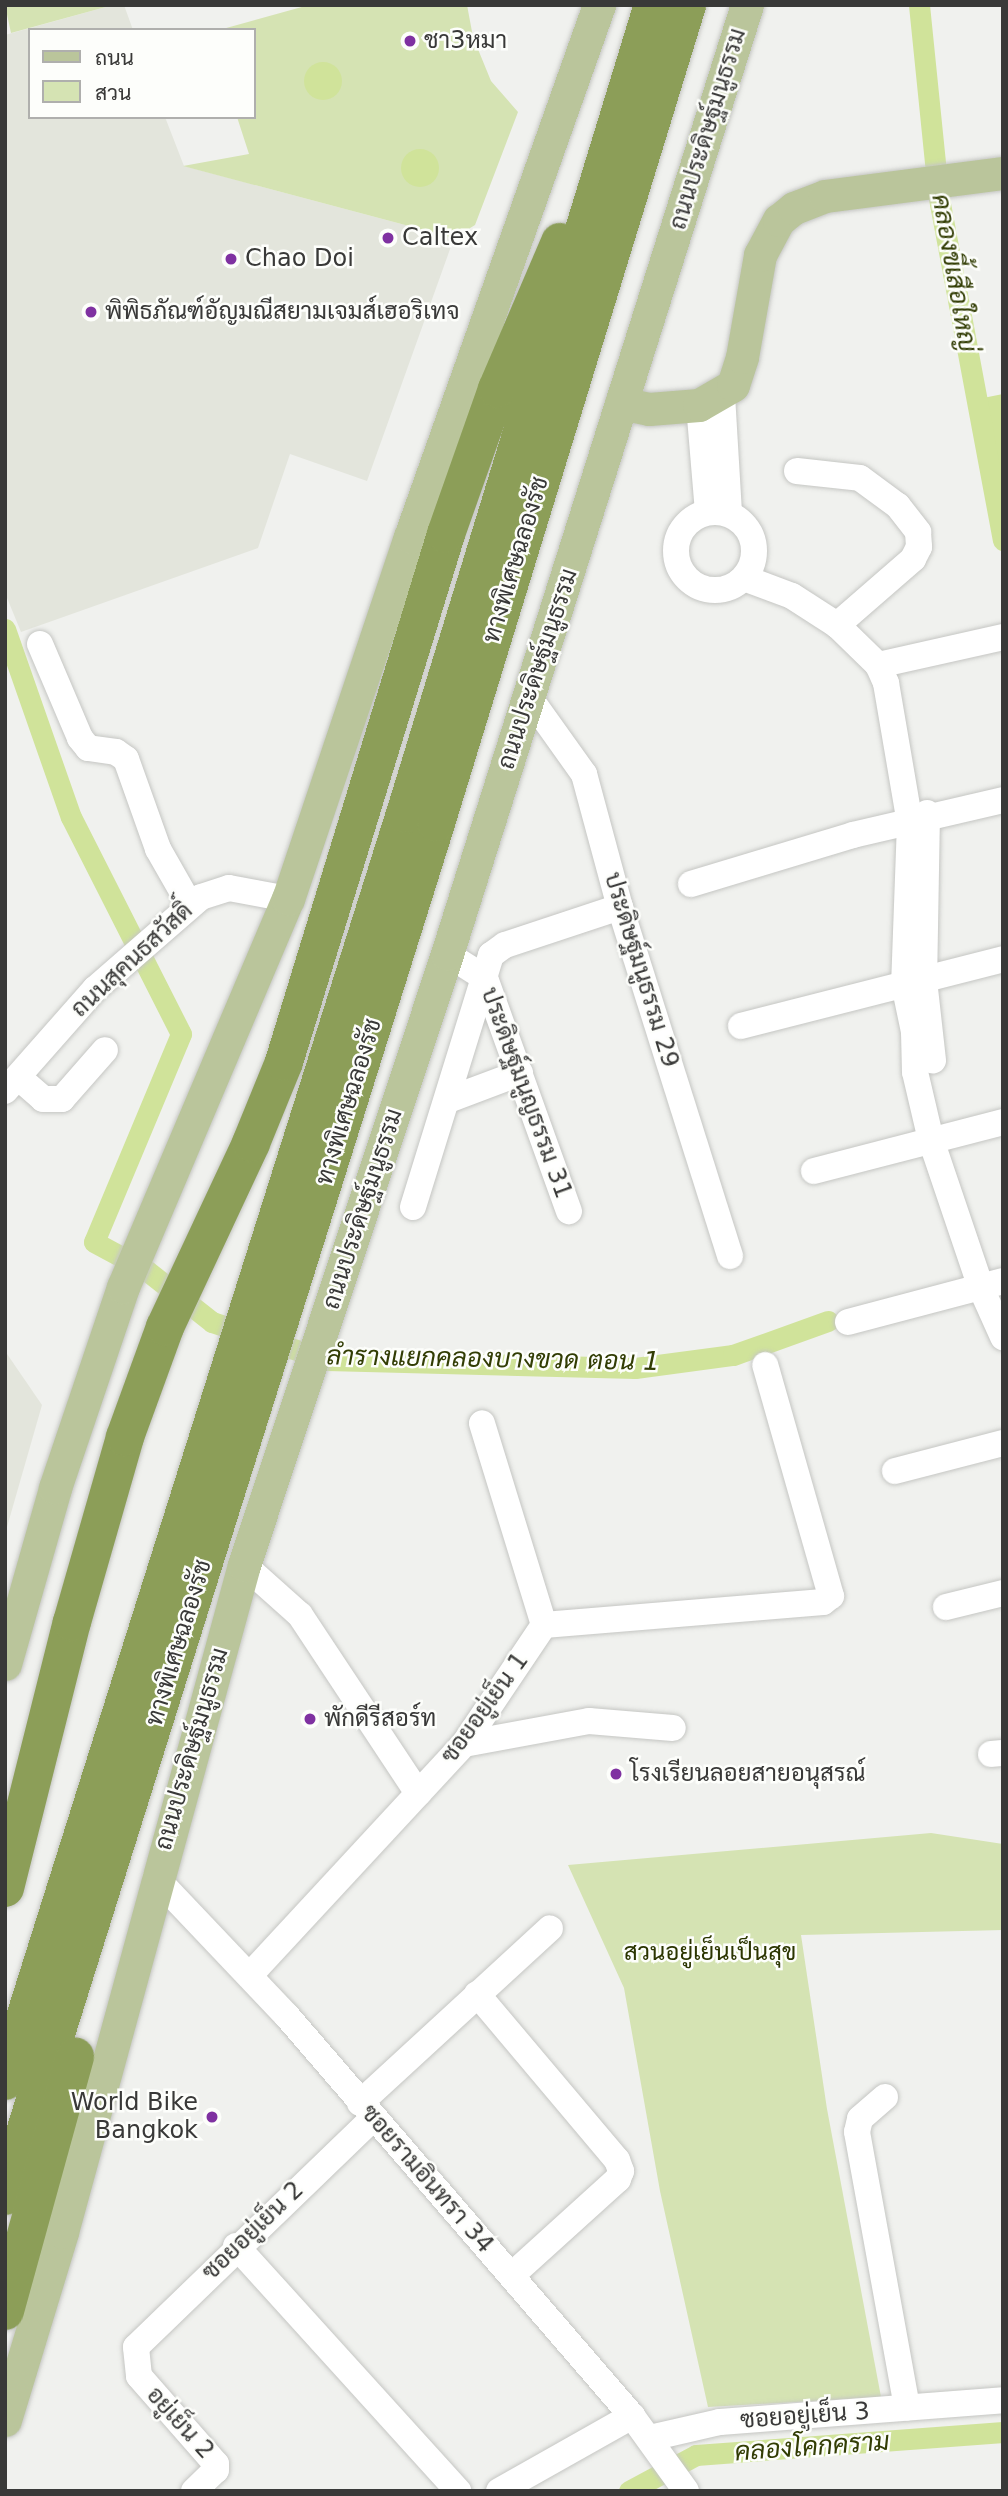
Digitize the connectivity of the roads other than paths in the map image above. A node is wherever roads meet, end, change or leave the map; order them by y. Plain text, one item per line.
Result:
1 (599, 5) edge
2 (653, 5) edge
3 (687, 5) edge
4 (747, 5) edge
5 (615, 130) junction
6 (1003, 173) edge
7 (710, 400) junction
8 (621, 404) junction
9 (797, 471) dead end
10 (718, 513) junction
11 (749, 571) junction
12 (844, 619) junction
13 (1003, 637) edge
14 (40, 644) dead end
15 (887, 663) junction
16 (529, 698) junction
17 (1003, 800) edge
18 (919, 821) junction
19 (691, 884) dead end
20 (288, 899) junction
21 (190, 905) junction
22 (620, 907) junction
23 (447, 954) junction
24 (1003, 959) edge
25 (485, 978) junction
26 (914, 982) junction
27 (741, 1026) dead end
28 (105, 1050) dead end
29 (520, 1073) junction
30 (12, 1084) edge
31 (448, 1100) junction
32 (1003, 1122) edge
33 (939, 1138) junction
34 (814, 1171) dead end
35 (413, 1207) dead end
36 (569, 1211) dead end
37 (730, 1256) dead end
38 (996, 1286) edge
39 (848, 1322) dead end
40 (1003, 1337) edge
41 (765, 1364) dead end
42 (482, 1423) dead end
43 (1003, 1443) edge
44 (895, 1471) dead end
45 (244, 1565) junction
46 (1003, 1593) edge
47 (946, 1607) dead end
48 (544, 1625) junction
49 (5, 1664) edge
50 (673, 1728) dead end
51 (464, 1744) junction
52 (418, 1793) junction
53 (156, 1878) junction
54 (5, 1888) edge
55 (102, 1900) junction
56 (550, 1928) dead end
57 (250, 1975) junction
58 (477, 1994) junction
59 (5, 2081) edge
60 (885, 2097) dead end
61 (366, 2110) junction
62 (5, 2196) edge
63 (236, 2246) junction
64 (512, 2276) junction
65 (5, 2311) edge
66 (136, 2347) joint
67 (1003, 2400) edge
68 (907, 2408) junction
69 (632, 2416) junction
70 (5, 2420) edge
71 (657, 2447) junction
72 (685, 2489) edge
73 (194, 2491) edge
74 (458, 2491) edge
75 (499, 2491) edge

1 - 20 main road
2 - 5 highway, ทางพิเศษฉลองรัช
3 - 55 highway, ทางพิเศษฉลองรัช
4 - 8 main road, ถนนประดิษฐ์มนูธรรม
5 - 54 highway
5 - 59 highway, ทางพิเศษฉลองรัช
6 - 7 main road
7 - 8 main road
7 - 10 street
8 - 16 main road, ถนนประดิษฐ์มนูธรรม
9 - 12 street
10 - 11 street
10 - 11 street
11 - 12 street
12 - 15 street
13 - 15 street
14 - 21 street
15 - 18 street
16 - 22 street, ประดิษฐ์มนูธรรม 29
16 - 23 main road, ถนนประดิษฐ์มนูธรรม
17 - 18 street
18 - 19 street
18 - 26 street
20 - 21 street, ถนนสุคนธสวัสดิ์
20 - 49 main road
21 - 30 street, ถนนสุคนธสวัสดิ์
22 - 25 street
22 - 37 street, ประดิษฐ์มนูธรรม 29
23 - 25 street, ประดิษฐ์มนูญธรรม 31
23 - 45 main road, ถนนประดิษฐ์มนูธรรม
24 - 26 street
25 - 29 street, ประดิษฐ์มนูญธรรม 31
25 - 31 street
26 - 27 street
26 - 33 street
28 - 30 street
29 - 31 street
29 - 36 street, ประดิษฐ์มนูญธรรม 31
31 - 35 street
32 - 33 street
33 - 34 street
33 - 38 street
38 - 39 street
38 - 40 street
41 - 48 street
42 - 48 street
43 - 44 street
45 - 52 street
45 - 53 main road, ถนนประดิษฐ์มนูธรรม
46 - 47 street
48 - 51 street, ซอยอยู่เย็น 1
50 - 51 street
51 - 52 street, ซอยอยู่เย็น 1
52 - 57 street, ซอยอยู่เย็น 1
53 - 57 street, ซอยรามอินทรา 34
53 - 70 main road, ถนนประดิษฐ์มนูธรรม
55 - 62 highway, ทางพิเศษฉลองรัช
55 - 65 highway
56 - 58 street, ซอยอยู่เย็น 2
57 - 61 street, ซอยรามอินทรา 34
58 - 61 street, ซอยอยู่เย็น 2
58 - 64 street
60 - 68 street
61 - 63 street, ซอยอยู่เย็น 2
61 - 64 street, ซอยรามอินทรา 34
63 - 66 street, ซอยอยู่เย็น 2
63 - 74 street
64 - 69 street, ซอยรามอินทรา 34
66 - 73 street, อยู่เย็น 2
67 - 68 street, ซอยอยู่เย็น 3
68 - 71 street, ซอยอยู่เย็น 3
69 - 71 street, ซอยรามอินทรา 34
69 - 75 street
71 - 72 street, ซอยรามอินทรา 34

